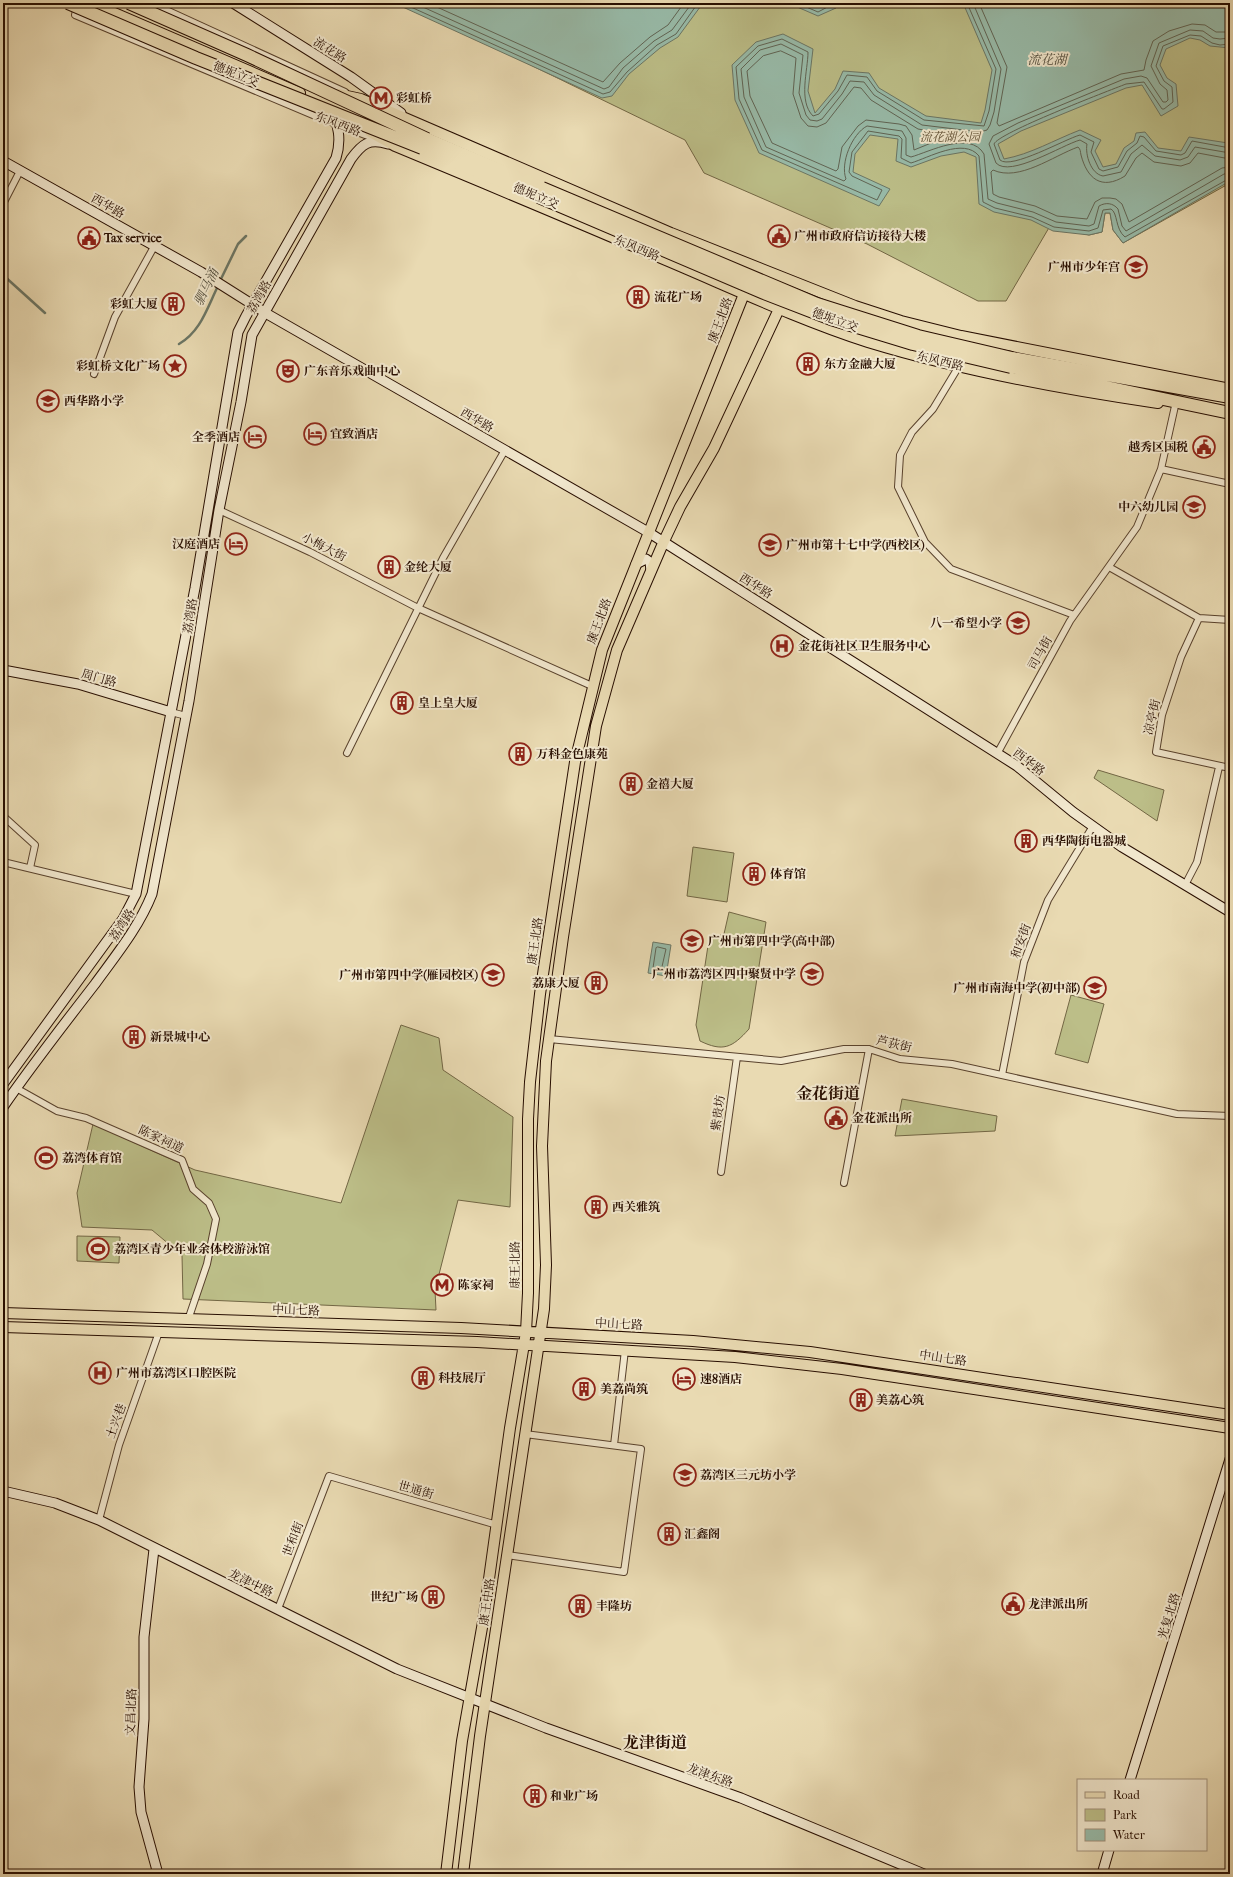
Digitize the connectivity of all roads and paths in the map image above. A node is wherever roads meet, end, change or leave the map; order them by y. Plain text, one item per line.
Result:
1 (68, 3) edge
2 (77, 3) edge
3 (91, 3) edge
4 (107, 3) edge
5 (129, 3) edge
6 (151, 3) edge
7 (233, 3) edge
8 (246, 66) junction
9 (361, 99) junction
10 (318, 101) junction
11 (412, 121) junction
12 (337, 124) junction
13 (395, 146) junction
14 (3, 161) edge
15 (20, 171) junction
16 (562, 186) junction
17 (3, 204) edge
18 (552, 211) junction
19 (671, 233) junction
20 (155, 245) junction
21 (660, 257) junction
22 (772, 274) junction
23 (744, 294) junction
24 (253, 304) junction
25 (854, 306) junction
26 (778, 309) junction
27 (264, 312) junction
28 (238, 332) junction
29 (844, 333) junction
30 (252, 335) junction
31 (1012, 362) junction
32 (959, 366) junction
33 (94, 374) dead end
34 (1230, 389) edge
35 (1230, 397) edge
36 (1175, 406) junction
37 (1225, 412) edge
38 (505, 450) junction
39 (1161, 469) junction
40 (1230, 484) edge
41 (219, 510) junction
42 (648, 532) junction
43 (664, 542) junction
44 (636, 564) junction
45 (1109, 567) junction
46 (651, 571) junction
47 (418, 608) junction
48 (1074, 615) junction
49 (1199, 618) junction
50 (1230, 620) edge
51 (3, 670) edge
52 (592, 686) junction
53 (171, 712) junction
54 (186, 716) junction
55 (347, 753) dead end
56 (997, 754) junction
57 (1219, 767) junction
58 (1230, 768) edge
59 (3, 816) edge
60 (1093, 826) junction
61 (3, 862) edge
62 (30, 868) junction
63 (1185, 886) junction
64 (136, 894) junction
65 (1230, 912) edge
66 (549, 1039) junction
67 (869, 1049) junction
68 (737, 1057) junction
69 (1002, 1075) junction
70 (3, 1084) edge
71 (16, 1088) junction
72 (3, 1107) edge
73 (1230, 1116) edge
74 (721, 1172) dead end
75 (844, 1182) dead end
76 (3, 1313) edge
77 (188, 1320) junction
78 (3, 1327) edge
79 (461, 1328) junction
80 (159, 1332) junction
81 (526, 1332) junction
82 (540, 1333) junction
83 (461, 1342) junction
84 (524, 1345) junction
85 (538, 1346) junction
86 (625, 1350) junction
87 (1230, 1415) edge
88 (1230, 1428) edge
89 (525, 1434) junction
90 (614, 1445) junction
91 (1230, 1459) edge
92 (329, 1476) joint
93 (3, 1491) edge
94 (99, 1520) junction
95 (497, 1525) junction
96 (154, 1549) junction
97 (507, 1555) junction
98 (278, 1609) junction
99 (470, 1700) junction
100 (485, 1705) junction
101 (1130, 1779) edge
102 (1109, 1851) edge
103 (158, 1874) edge
104 (446, 1874) edge
105 (463, 1874) edge
106 (924, 1874) edge
107 (1102, 1874) edge

1 - 31 highway, 德坭立交, bridge
2 - 12 street, 东风西路
3 - 8 main road, 德坭立交
4 - 8 main road, 德坭立交
5 - 31 highway, 德坭立交, bridge
6 - 9 street
7 - 11 main road, 流花路
8 - 9 main road
8 - 10 main road
9 - 11 main road
10 - 12 main road
10 - 13 main road
11 - 16 main road
12 - 13 street, 东风西路
12 - 24 main road, 荔湾路
13 - 18 main road, 东风西路
13 - 27 main road, 荔湾路
14 - 15 main road, 西华路
15 - 17 street
15 - 20 main road, 西华路
16 - 18 main road
16 - 19 main road
18 - 21 main road, 东风西路
19 - 21 main road
19 - 22 main road
20 - 24 main road, 西华路
20 - 33 street
21 - 23 main road, 东风西路
22 - 23 main road, 康王北路
22 - 25 main road
22 - 26 main road
23 - 26 main road, 东风西路
23 - 42 main road, 康王北路
24 - 27 main road, 西华路
24 - 28 main road, 荔湾路
25 - 29 main road
25 - 34 main road
26 - 29 main road, 东风西路
26 - 43 main road
27 - 30 main road, 荔湾路
27 - 38 main road, 西华路
28 - 30 main road
28 - 53 main road, 荔湾路
29 - 32 main road, 东风西路
30 - 41 main road, 荔湾路
31 - 35 highway
31 - 37 highway, 东风西路
32 - 36 main road, 东风西路
32 - 48 street
36 - 37 main road, 东风西路
36 - 39 street, 司马街
38 - 42 main road, 西华路
38 - 47 street
39 - 40 street
39 - 45 street, 司马街
41 - 47 street, 小梅大街
41 - 54 main road, 荔湾路
42 - 43 main road, 西华路
42 - 44 main road, 康王北路
43 - 46 main road
43 - 56 main road, 西华路
44 - 46 main road
44 - 52 main road, 康王北路
45 - 48 street, 司马街
45 - 49 street
46 - 66 main road
47 - 52 street, 小梅大街
47 - 55 street
48 - 56 street, 司马街
49 - 50 street
49 - 57 street, 凉亭街
51 - 53 main road, 周门路
52 - 81 main road, 康王北路
53 - 54 street, 周门路
53 - 64 main road, 荔湾路
54 - 71 main road, 荔湾路
56 - 60 main road, 西华路
57 - 58 street, 凉亭街
57 - 63 street
59 - 62 street
60 - 63 main road, 西华路
60 - 69 street, 和安街
61 - 62 street
62 - 64 street
63 - 65 main road, 西华路
64 - 70 main road, 荔湾路
66 - 68 street, 芦荻街
66 - 82 main road
67 - 68 street, 芦荻街
67 - 69 street, 芦荻街
67 - 75 street
68 - 74 street, 紫贵坊
69 - 73 street, 芦荻街
71 - 72 main road, 荔湾路
71 - 77 street, 陈家祠道
76 - 77 main road, 中山七路
77 - 79 main road, 中山七路
78 - 80 main road
79 - 81 main road, 中山七路
79 - 83 main road
80 - 83 main road
80 - 94 street, 土兴巷
81 - 82 main road, 中山七路
81 - 84 main road, 康王北路
82 - 85 main road, 康王中路
82 - 87 main road, 中山七路
83 - 84 main road
84 - 85 main road
84 - 95 main road, 康王中路
85 - 86 main road
85 - 89 main road, 康王中路
86 - 88 main road
86 - 90 street
89 - 90 street
89 - 97 main road, 康王中路
90 - 97 street
91 - 101 main road, 光复北路
92 - 95 street, 世通街
92 - 98 street, 世和街
93 - 94 main road, 龙津中路
94 - 96 main road, 龙津中路
95 - 99 main road, 康王中路
96 - 98 main road, 龙津中路
96 - 103 main road, 文昌北路
97 - 100 main road, 康王中路
98 - 99 main road, 龙津中路
99 - 100 main road, 龙津中路
99 - 104 main road, 康王中路
100 - 105 main road, 康王中路
100 - 106 main road, 龙津东路
102 - 107 main road

